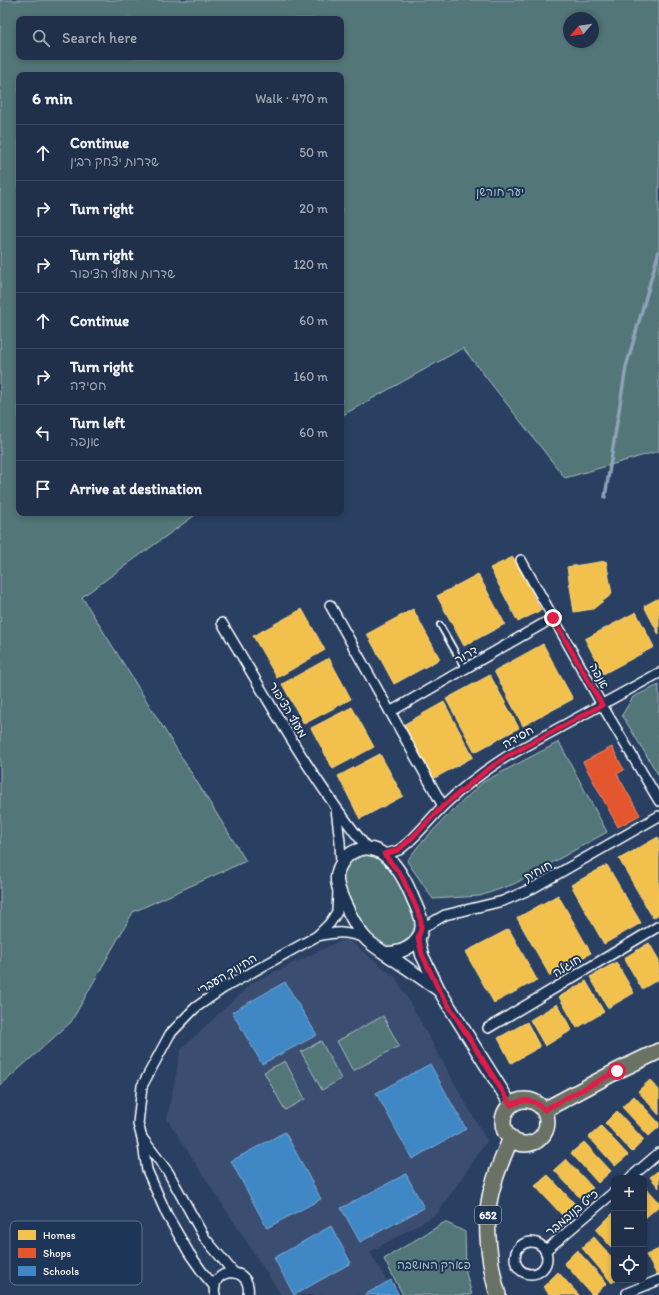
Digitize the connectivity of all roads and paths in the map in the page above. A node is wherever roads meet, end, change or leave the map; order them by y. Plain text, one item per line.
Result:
1 (521, 560) dead end
2 (330, 605) dead end
3 (553, 618) junction
4 (222, 623) dead end
5 (440, 625) dead end
6 (465, 669) junction
7 (659, 673) edge
8 (602, 705) junction
9 (390, 712) junction
10 (659, 801) edge
11 (443, 806) junction
12 (335, 807) junction
13 (659, 816) edge
14 (368, 849) junction
15 (384, 854) junction
16 (341, 864) junction
17 (338, 888) junction
18 (659, 926) edge
19 (419, 933) junction
20 (317, 936) junction
21 (365, 938) junction
22 (385, 953) junction
23 (439, 990) junction
24 (488, 1028) dead end
25 (659, 1051) edge
26 (511, 1105) junction
27 (544, 1110) junction
28 (142, 1138) junction
29 (511, 1138) junction
30 (659, 1153) edge
31 (633, 1175) edge
32 (611, 1195) edge
33 (545, 1251) dead end
34 (234, 1273) junction
35 (659, 1280) edge
36 (215, 1291) edge
37 (248, 1295) edge
38 (498, 1295) edge
39 (628, 1295) edge

1 - 3 street, אנפה
2 - 9 street
3 - 6 street, דרור
3 - 8 street, אנפה
4 - 12 street, מעוף הציפור
5 - 6 lane
6 - 9 street, דרור
7 - 8 street, חסידה
8 - 10 street, אנפה
8 - 11 street, חסידה
9 - 11 street
11 - 15 street, חסידה
12 - 14 street, מעוף הציפור
12 - 16 street, מעוף הציפור
13 - 19 street, חוחית
14 - 15 street
14 - 16 street
15 - 19 street
16 - 17 street
17 - 20 street, החינוך העברי
17 - 21 street
18 - 24 street, חוגלה
19 - 22 street
19 - 23 street
20 - 21 street, החינוך העברי
20 - 28 street, החינוך העברי
21 - 22 street
22 - 23 street
23 - 26 street
25 - 27 main road
26 - 27 main road
26 - 29 main road
27 - 29 main road
28 - 34 street, החינוך העברי
28 - 36 street, החינוך העברי
29 - 38 main road, 652
30 - 31 street
32 - 33 street, כ"ט בנובמבר
34 - 36 street
34 - 37 street, החינוך העברי
35 - 39 street

